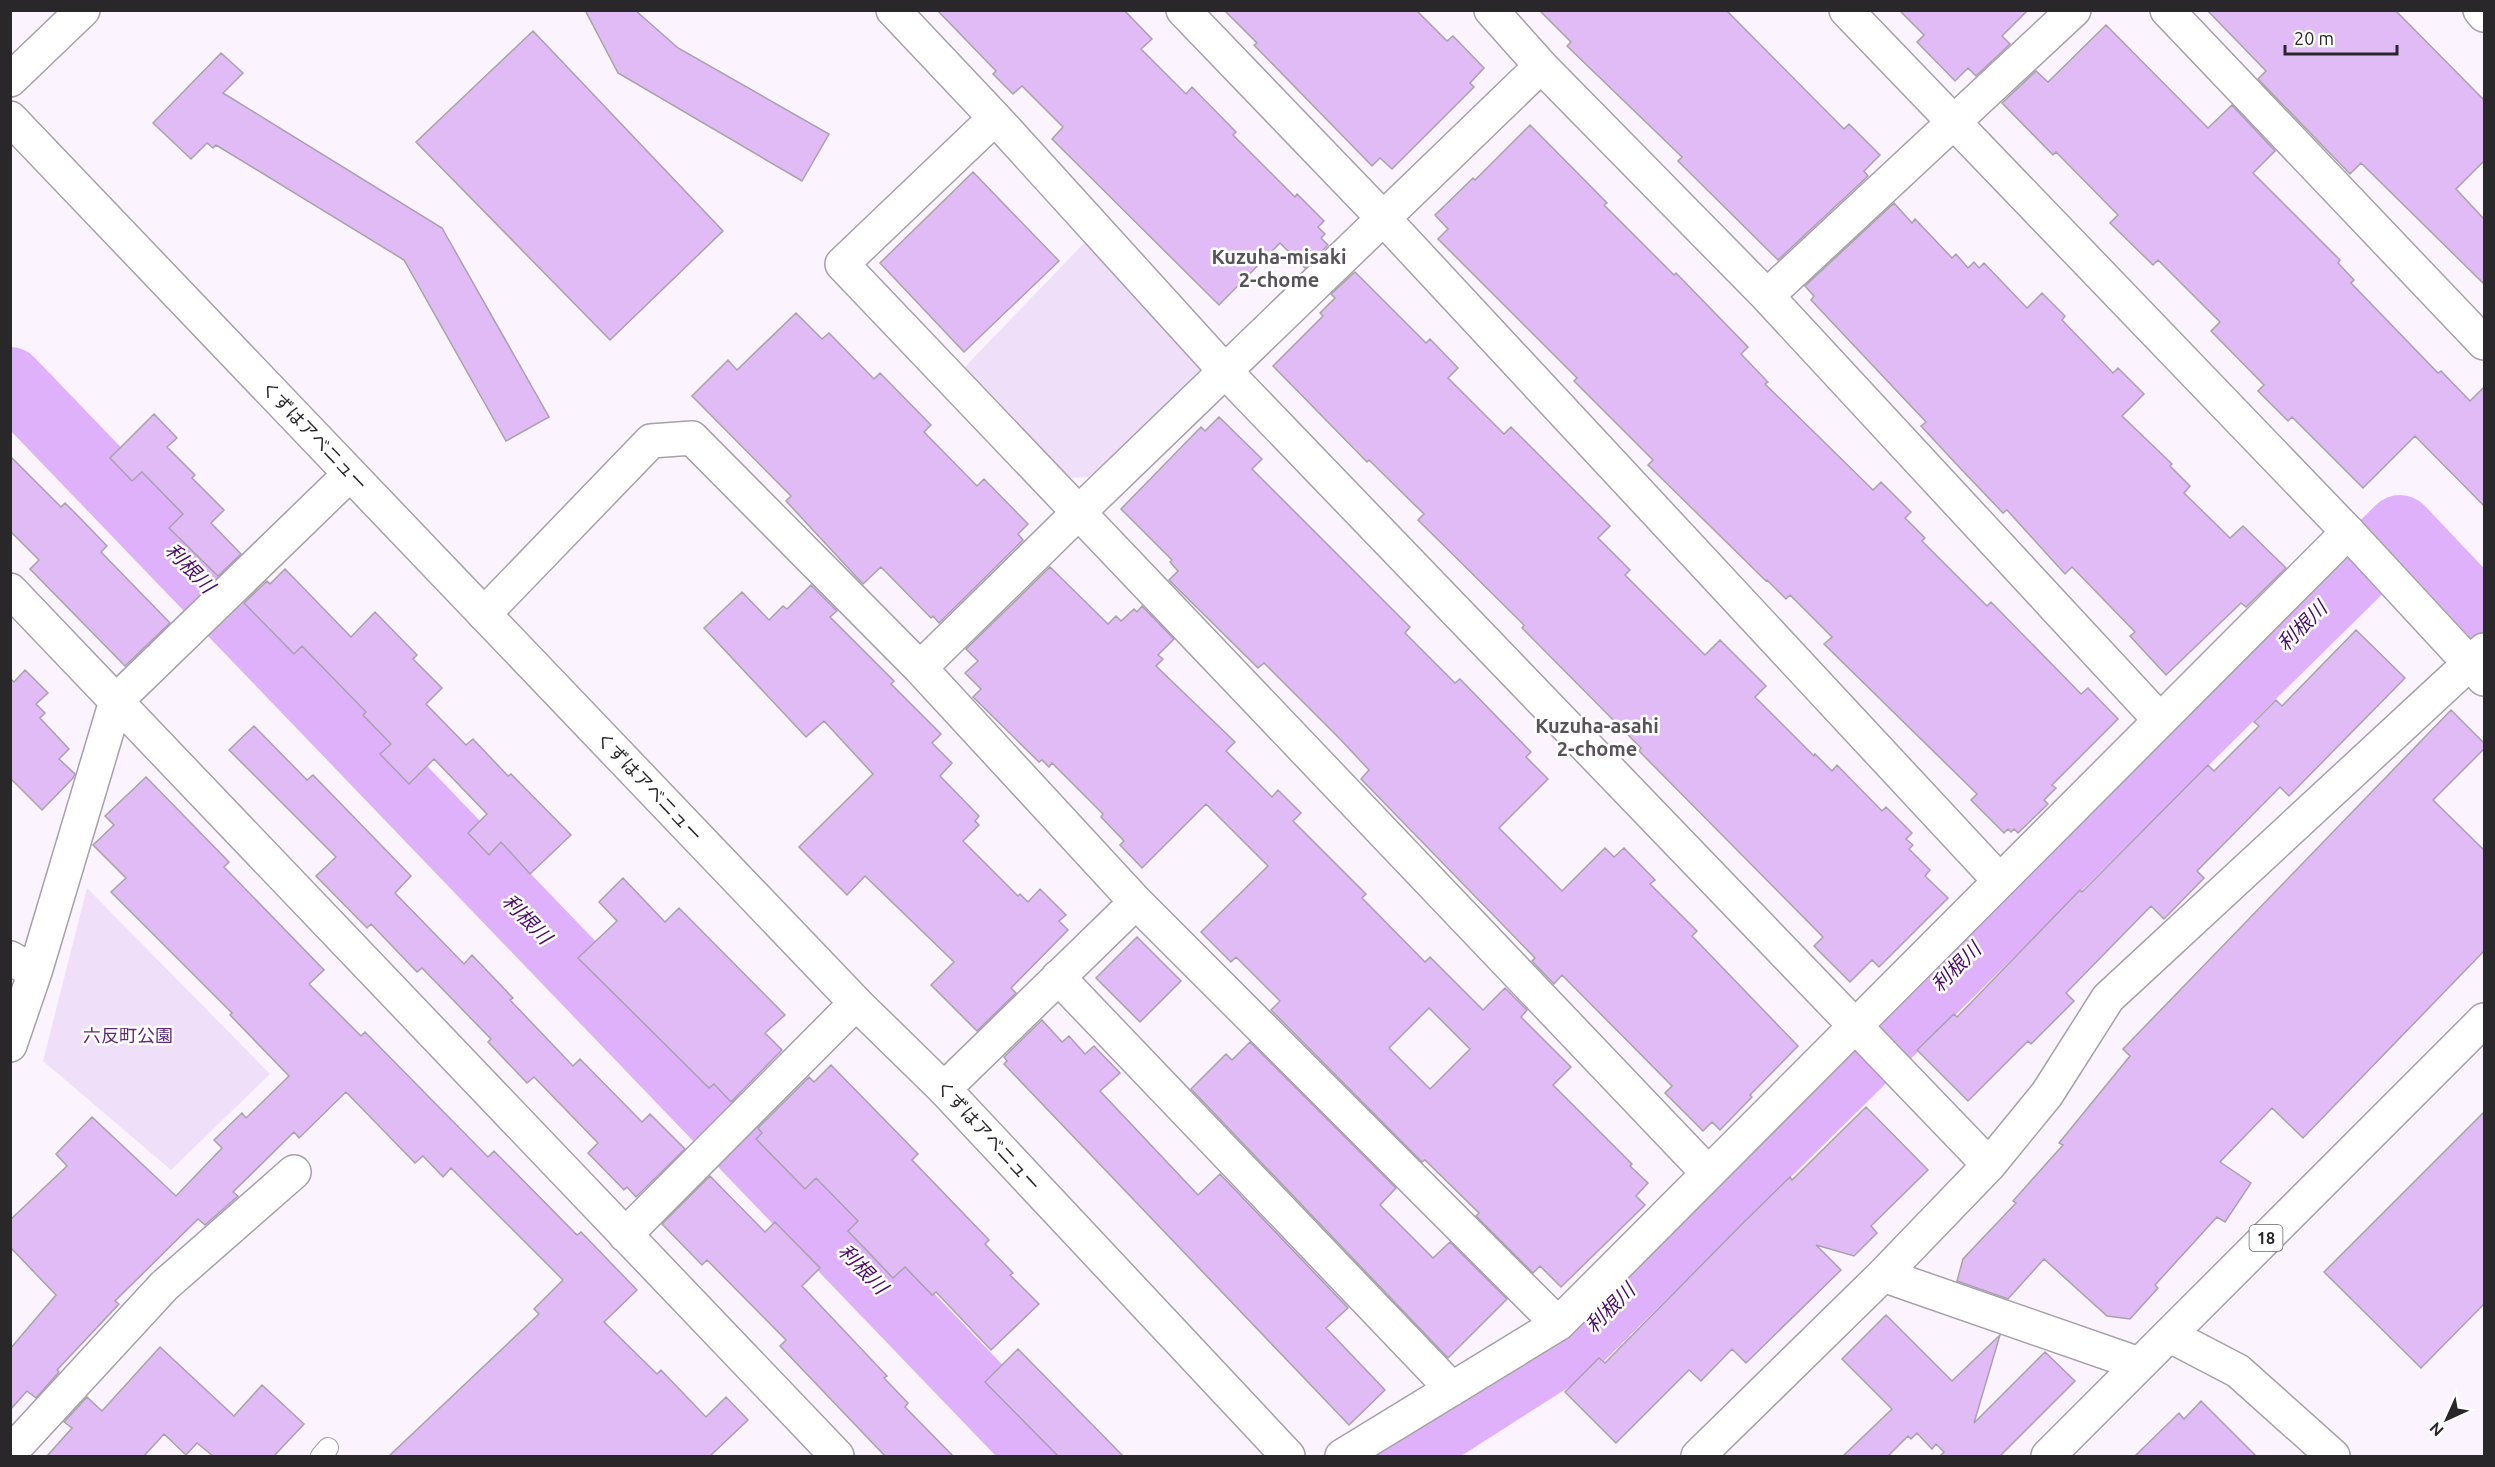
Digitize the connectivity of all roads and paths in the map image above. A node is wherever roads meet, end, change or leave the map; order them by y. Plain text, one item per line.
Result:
1 (83, 10) edge
2 (893, 10) edge
3 (1183, 10) edge
4 (1491, 10) edge
5 (1846, 10) edge
6 (2074, 10) edge
7 (2167, 10) edge
8 (2480, 10) edge
9 (2484, 15) edge
10 (1541, 66) junction
11 (10, 80) edge
12 (10, 118) edge
13 (995, 118) junction
14 (1954, 123) junction
15 (1384, 219) junction
16 (1767, 296) junction
17 (2484, 343) edge
18 (1225, 371) junction
19 (350, 474) junction
20 (1080, 510) junction
21 (2348, 532) junction
22 (10, 590) edge
23 (484, 614) junction
24 (2479, 664) edge
25 (920, 669) junction
26 (116, 701) junction
27 (2160, 720) junction
28 (2000, 881) junction
29 (1136, 902) junction
30 (23, 965) edge
31 (1058, 977) junction
32 (856, 1003) junction
33 (2484, 1020) edge
34 (1855, 1026) junction
35 (10, 1045) edge
36 (944, 1089) junction
37 (1989, 1165) junction
38 (294, 1172) dead end
39 (1708, 1173) junction
40 (625, 1234) junction
41 (1883, 1275) junction
42 (1558, 1324) junction
43 (2169, 1335) junction
44 (2139, 1364) junction
45 (1452, 1389) junction
46 (10, 1453) edge
47 (837, 1456) edge
48 (1288, 1456) edge
49 (1342, 1456) edge
50 (1698, 1456) edge
51 (2048, 1456) edge
52 (2333, 1456) edge

1 - 11 street
2 - 13 street
3 - 15 street
4 - 10 street
5 - 14 street
6 - 14 street
7 - 17 street
8 - 9 street
10 - 15 street
10 - 16 street
12 - 19 street, くずはアベニュー
13 - 18 street
13 - 20 street
14 - 16 street
14 - 21 street
15 - 18 street
15 - 28 street
16 - 27 street
18 - 20 street
18 - 34 street
19 - 23 street, くずはアベニュー
19 - 26 street
20 - 25 street
20 - 39 street
21 - 24 street
21 - 27 street
22 - 26 street
23 - 25 street
23 - 32 street, くずはアベニュー
24 - 37 street
25 - 29 street
26 - 30 street
26 - 40 street
27 - 28 street
28 - 34 street
29 - 31 street
29 - 42 street
30 - 35 street
31 - 36 street
31 - 45 street
32 - 36 street, くずはアベニュー
32 - 40 street
33 - 43 street, 18
34 - 37 street
34 - 39 street
36 - 48 street, くずはアベニュー
37 - 41 street
38 - 46 street
39 - 42 street
40 - 47 street
41 - 44 street
41 - 50 street
42 - 45 street
43 - 44 street, 18
43 - 52 street
44 - 51 street, 18
45 - 49 street

